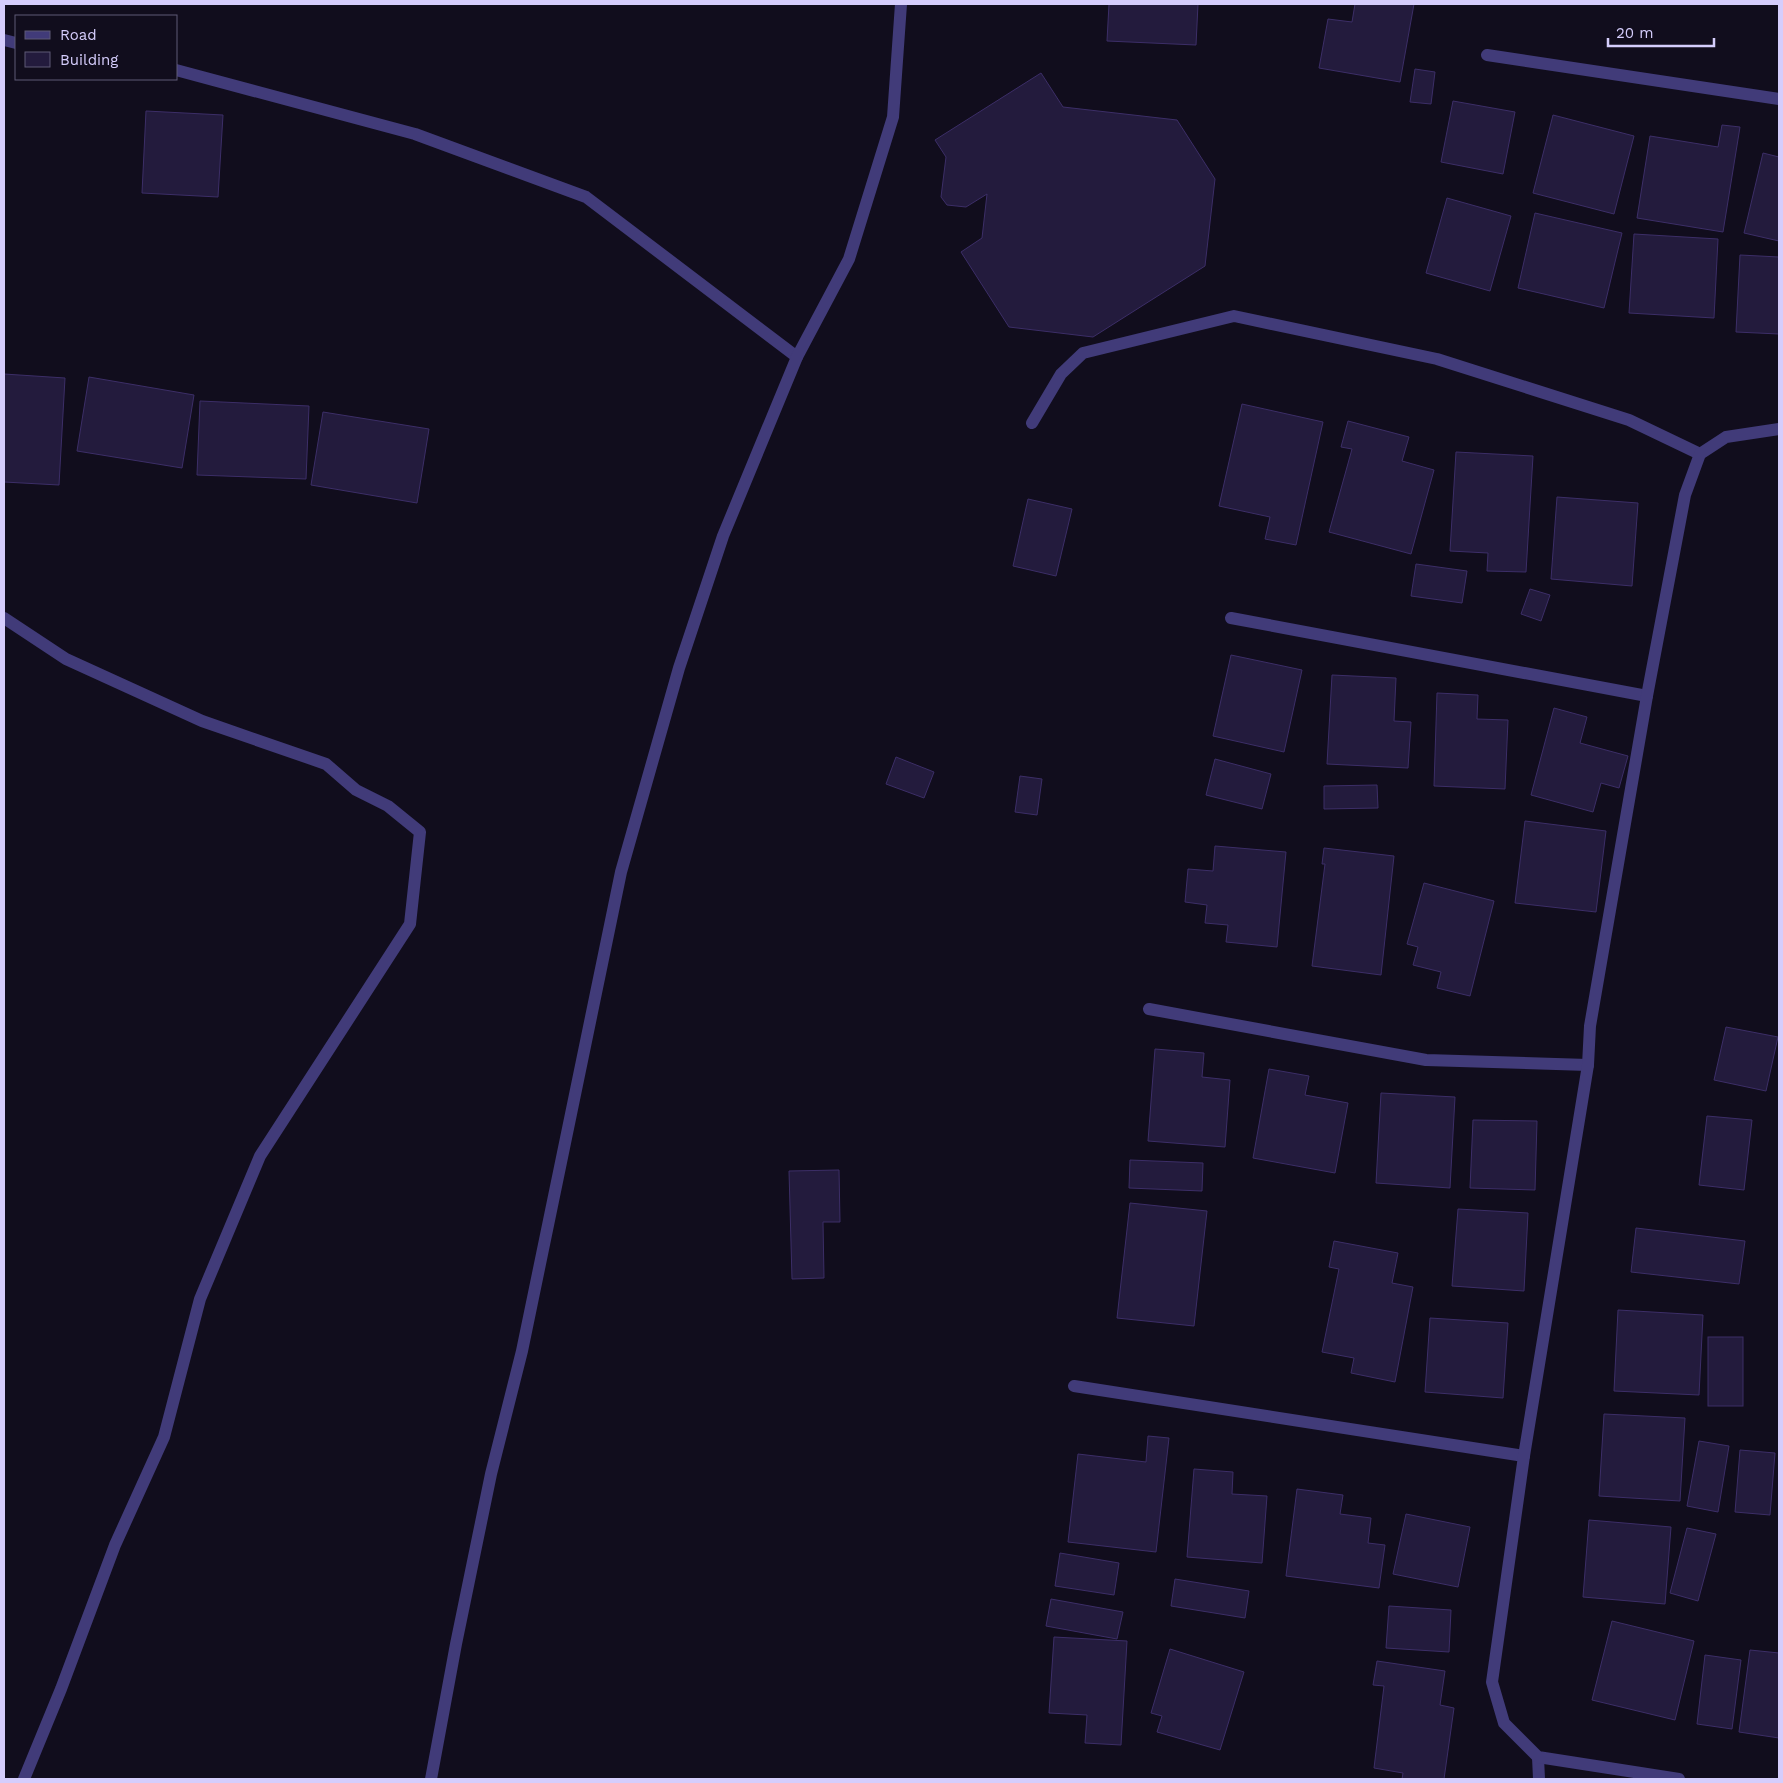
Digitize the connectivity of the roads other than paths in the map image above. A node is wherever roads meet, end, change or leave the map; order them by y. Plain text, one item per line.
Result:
1 (901, 4) edge
2 (1487, 55) dead end
3 (178, 71) edge
4 (1779, 99) edge
5 (797, 357) junction
6 (1032, 423) dead end
7 (1779, 429) edge
8 (1700, 454) junction
9 (4, 618) edge
10 (1231, 618) dead end
11 (1647, 696) junction
12 (1150, 1009) dead end
13 (1588, 1065) junction
14 (1074, 1386) dead end
15 (1524, 1456) junction
16 (1538, 1757) junction
17 (1649, 1777) edge
18 (24, 1779) edge
19 (431, 1779) edge
20 (1539, 1779) edge
21 (1679, 1779) edge

1 - 5 street
2 - 4 street
3 - 5 street
5 - 19 street
6 - 8 street
7 - 8 street
8 - 11 street
9 - 18 street
10 - 11 street
11 - 13 street
12 - 13 street
13 - 15 street
14 - 15 street
15 - 16 street
16 - 17 street
16 - 20 street
17 - 21 street

